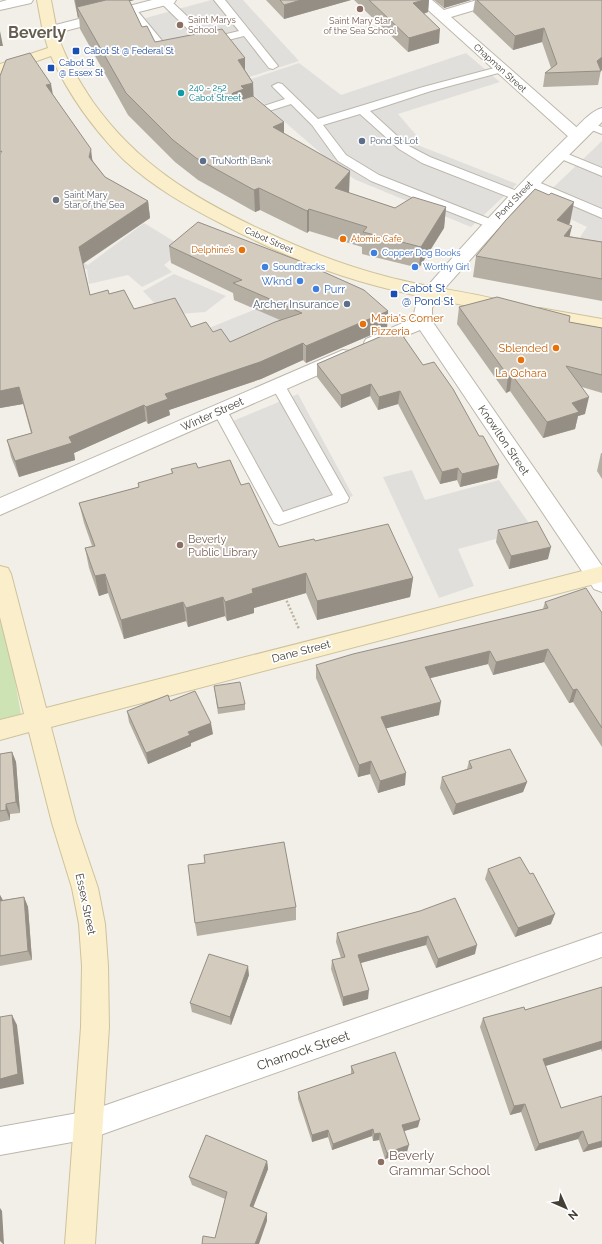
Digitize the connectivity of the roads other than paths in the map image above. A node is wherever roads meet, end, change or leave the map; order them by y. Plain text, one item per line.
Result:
1 (26, 0) edge
2 (44, 0) edge
3 (167, 0) edge
4 (219, 0) edge
5 (424, 0) edge
6 (493, 0) edge
7 (0, 6) edge
8 (131, 10) junction
9 (440, 15) junction
10 (49, 31) junction
11 (246, 32) junction
12 (208, 42) junction
13 (56, 50) junction
14 (273, 66) dead end
15 (0, 69) edge
16 (502, 69) junction
17 (278, 86) dead end
18 (293, 100) junction
19 (362, 110) junction
20 (602, 113) edge
21 (238, 118) edge
22 (316, 123) junction
23 (589, 131) edge
24 (558, 154) junction
25 (602, 172) edge
26 (530, 183) junction
27 (518, 196) junction
28 (602, 214) edge
29 (491, 224) junction
30 (431, 293) junction
31 (423, 321) junction
32 (602, 325) edge
33 (278, 385) junction
34 (220, 411) junction
35 (0, 507) edge
36 (0, 574) edge
37 (600, 577) edge
38 (38, 721) junction
39 (0, 730) edge
40 (602, 945) edge
41 (89, 1125) junction
42 (0, 1141) edge
43 (80, 1244) edge

1 - 7 street
2 - 10 main road, Cabot Street
3 - 8 street
3 - 12 lane
4 - 11 lane
5 - 9 street, Chapman Street
6 - 9 street
8 - 10 street
8 - 12 lane
9 - 16 street, Chapman Street
10 - 13 main road, Cabot Street
11 - 12 lane
11 - 14 lane
13 - 15 main road
13 - 30 main road, Cabot Street
16 - 19 lane
16 - 23 street, Chapman Street
17 - 18 lane
18 - 21 lane
18 - 22 lane
19 - 22 lane
19 - 27 lane
20 - 23 street, Pond Street
22 - 29 lane
23 - 24 street, Pond Street
24 - 25 lane
24 - 26 street, Pond Street
26 - 27 street, Pond Street
26 - 28 lane
27 - 29 street, Pond Street
29 - 30 street, Pond Street
30 - 31 street
30 - 32 main road, Cabot Street
31 - 33 street, Winter Street
31 - 37 street, Knowlton Street
33 - 34 street, Winter Street
33 - 34 lane
34 - 35 street, Winter Street
36 - 38 main road, Essex Street
37 - 38 main road, Dane Street
38 - 39 main road, Dane Street
38 - 41 main road, Essex Street
40 - 41 street, Charnock Street
41 - 42 street, Charnock Street
41 - 43 main road, Essex Street

